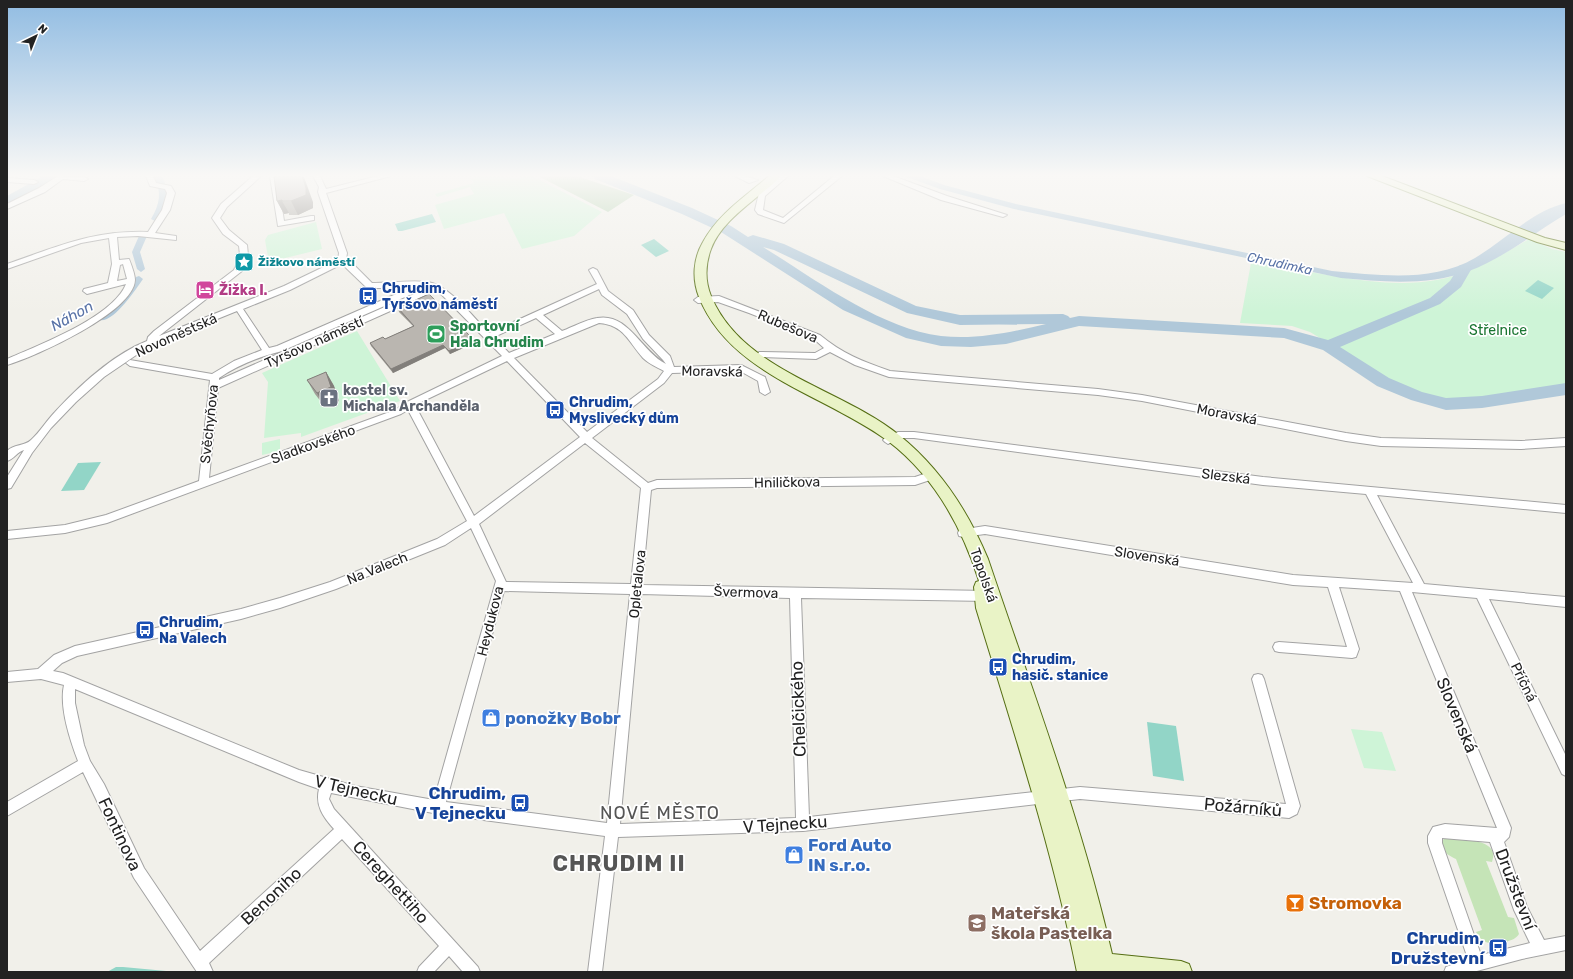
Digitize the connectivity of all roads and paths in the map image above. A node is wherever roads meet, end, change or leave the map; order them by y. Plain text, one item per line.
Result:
1 (155, 222) edge
2 (218, 222) edge
3 (281, 222) edge
4 (293, 222) edge
5 (332, 222) edge
6 (721, 222) edge
7 (1493, 222) edge
8 (147, 234) junction
9 (113, 236) junction
10 (173, 238) dead end
11 (1566, 247) edge
12 (342, 261) junction
13 (116, 264) junction
14 (7, 267) edge
15 (593, 270) dead end
16 (131, 282) junction
17 (112, 284) junction
18 (420, 285) junction
19 (600, 286) junction
20 (435, 287) junction
21 (87, 291) dead end
22 (702, 300) junction
23 (239, 308) junction
24 (536, 315) junction
25 (560, 334) junction
26 (487, 337) junction
27 (151, 343) junction
28 (830, 348) junction
29 (267, 351) junction
30 (762, 354) dead end
31 (508, 357) junction
32 (7, 362) edge
33 (130, 363) dead end
34 (670, 370) junction
35 (889, 374) joint
36 (214, 382) junction
37 (765, 392) dead end
38 (410, 404) junction
39 (586, 438) junction
40 (890, 439) junction
41 (1566, 442) edge
42 (34, 443) junction
43 (7, 457) edge
44 (927, 477) junction
45 (204, 483) junction
46 (7, 485) edge
47 (646, 487) junction
48 (1370, 492) junction
49 (1566, 509) edge
50 (472, 523) junction
51 (966, 532) junction
52 (7, 535) edge
53 (1332, 583) junction
54 (500, 586) junction
55 (1404, 587) junction
56 (637, 588) junction
57 (1421, 588) junction
58 (794, 593) junction
59 (1481, 594) junction
60 (987, 596) junction
61 (1566, 602) edge
62 (1279, 647) dead end
63 (41, 674) junction
64 (7, 676) edge
65 (1258, 679) dead end
66 (71, 682) junction
67 (84, 764) junction
68 (1566, 770) edge
69 (326, 786) junction
70 (1051, 796) junction
71 (438, 807) junction
72 (7, 809) edge
73 (803, 824) junction
74 (343, 829) junction
75 (613, 830) junction
76 (1495, 836) junction
77 (1566, 942) edge
78 (449, 946) junction
79 (1540, 947) junction
80 (1477, 962) junction
81 (203, 967) edge
82 (1096, 967) edge
83 (424, 972) edge
84 (473, 972) edge
85 (595, 972) edge
86 (1181, 972) edge
87 (1451, 972) edge

1 - 8 street
2 - 27 street
3 - 4 street
5 - 12 street
6 - 22 street
7 - 11 street
8 - 9 street
8 - 10 street
9 - 13 street
9 - 14 street
12 - 18 street
12 - 23 street, Novoměstská
13 - 16 street
13 - 17 street
15 - 19 street
16 - 17 street
16 - 32 street
17 - 21 street
18 - 20 street
18 - 29 street, Tyršovo náměstí
19 - 24 street
19 - 34 street
20 - 26 street
20 - 36 street, Tyršovo náměstí
22 - 28 street, Rubešova
22 - 40 street, Topolská
23 - 27 street, Novoměstská
23 - 29 street
24 - 25 street
24 - 26 street
25 - 31 street, Sladkovského
25 - 34 street, Sladkovského
26 - 31 street
27 - 42 street, Novoměstská
28 - 30 street
28 - 35 street, Rubešova
29 - 36 street, Tyršovo náměstí
31 - 38 street, Sladkovského
31 - 39 street
33 - 36 street, Svěchyňova
34 - 37 street, Moravská
34 - 39 street, Na Valech
35 - 41 street, Moravská
36 - 45 street, Svěchyňova
38 - 45 street, Sladkovského
38 - 50 street, Heydukova
39 - 47 street
39 - 50 street, Na Valech
40 - 44 street, Topolská
40 - 48 street, Slezská
40 - 51 street, Topolská
42 - 43 street
42 - 46 street, Novoměstská
44 - 47 street, Hniličkova
44 - 51 street, Topolská
45 - 52 street, Sladkovského
47 - 56 street, Opletalova
48 - 49 street, Slezská
48 - 57 street
50 - 54 street, Heydukova
50 - 63 street, Na Valech
51 - 53 street, Slovenská
51 - 60 street, Topolská
53 - 55 street, Slovenská
53 - 62 street
54 - 56 street, Švermova
54 - 71 street, Heydukova
55 - 57 street, Slovenská
55 - 76 street, Slovenská
56 - 58 street, Švermova
56 - 75 street, Opletalova
57 - 59 street, Slovenská
58 - 60 street, Švermova
58 - 73 street, Chelčického
59 - 61 street, Slovenská
59 - 68 street, Příčná
60 - 70 street, Topolská
63 - 64 street, V Tejnecku
63 - 66 street, V Tejnecku
65 - 70 street, Požárníků
66 - 67 street, Fontinova
66 - 69 street, V Tejnecku
67 - 72 street
67 - 81 street, Fontinova
69 - 71 street, V Tejnecku
69 - 74 street, Cereghettiho
70 - 73 street, V Tejnecku
70 - 82 street, Topolská
71 - 75 street, V Tejnecku
73 - 75 street, V Tejnecku
74 - 78 street, Cereghettiho
74 - 81 street, Benoniho
75 - 85 street, Opletalova
76 - 79 street, Družstevní
76 - 80 street, Družstevní
77 - 79 street, Družstevní
78 - 83 street
78 - 84 street, Cereghettiho
79 - 80 street, Družstevní
80 - 87 street, Družstevní
82 - 86 street, Topolská

